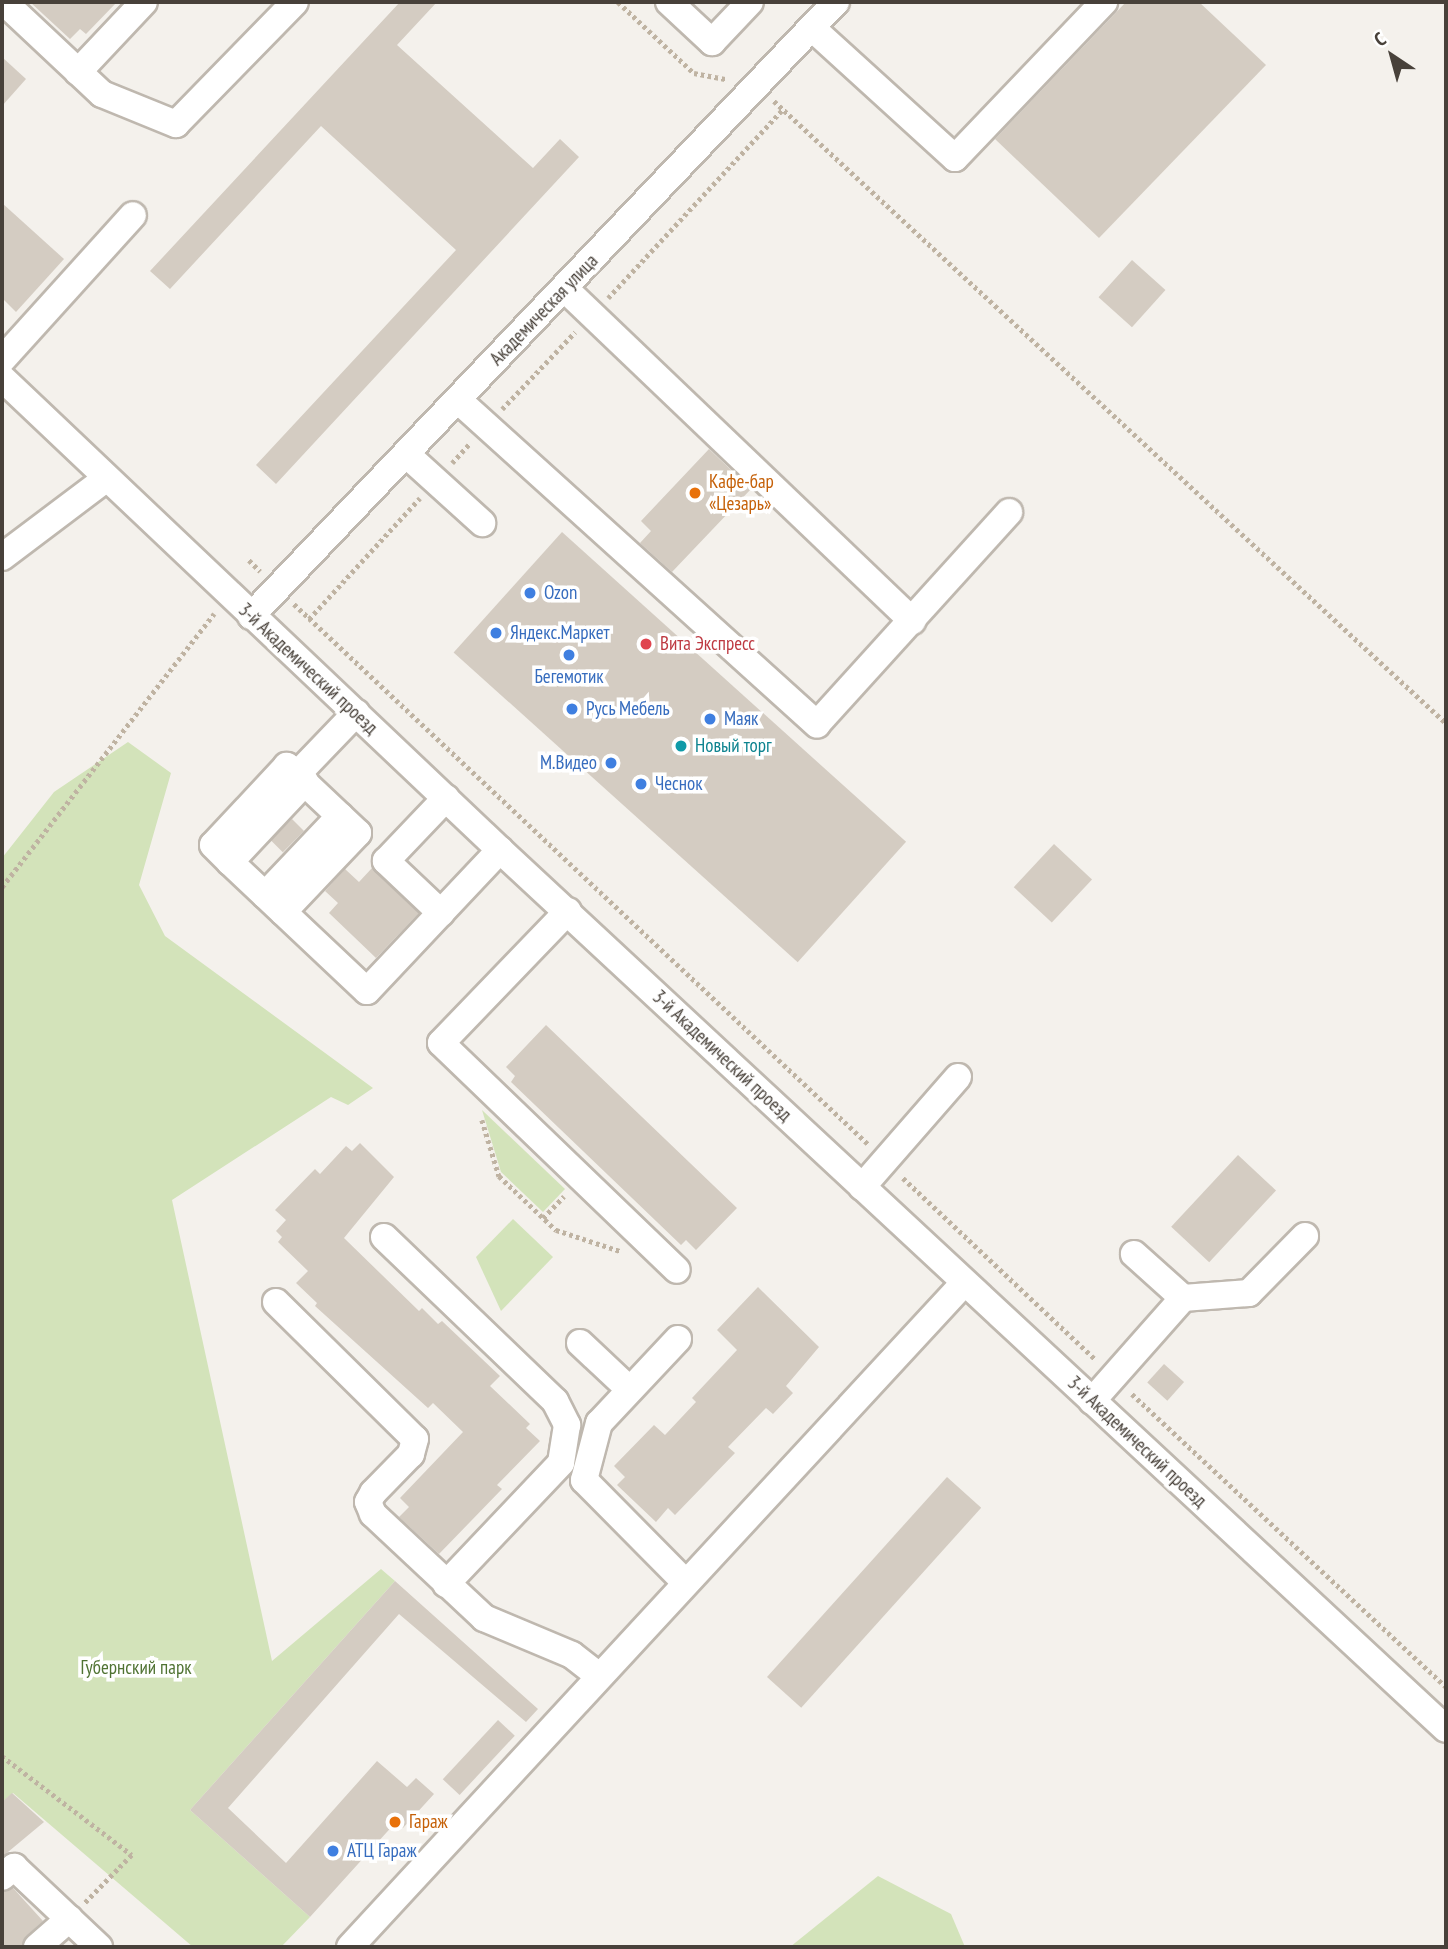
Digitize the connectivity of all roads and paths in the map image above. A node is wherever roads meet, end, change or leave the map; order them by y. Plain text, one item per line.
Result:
1 (4, 2) edge
2 (144, 2) edge
3 (295, 2) edge
4 (669, 2) edge
5 (750, 2) edge
6 (836, 2) edge
7 (1104, 2) edge
8 (812, 28) junction
9 (78, 72) junction
10 (758, 86) junction
11 (783, 109) junction
12 (133, 215) dead end
13 (564, 288) junction
14 (593, 314) junction
15 (2, 360) edge
16 (2, 378) edge
17 (458, 400) junction
18 (486, 426) junction
19 (406, 454) junction
20 (107, 478) junction
21 (436, 480) junction
22 (1009, 512) dead end
23 (482, 523) dead end
24 (2, 557) edge
25 (229, 595) junction
26 (251, 616) junction
27 (310, 619) dead end
28 (913, 621) junction
29 (356, 713) junction
30 (1446, 723) edge
31 (296, 774) junction
32 (446, 798) junction
33 (500, 850) junction
34 (2, 887) edge
35 (274, 904) junction
36 (568, 911) junction
37 (441, 913) junction
38 (958, 1077) dead end
39 (492, 1092) junction
40 (862, 1188) junction
41 (642, 1236) junction
42 (1305, 1236) dead end
43 (384, 1237) dead end
44 (1134, 1254) dead end
45 (677, 1270) dead end
46 (964, 1283) junction
47 (1183, 1298) junction
48 (276, 1302) dead end
49 (678, 1339) dead end
50 (580, 1343) dead end
51 (628, 1389) junction
52 (1092, 1401) junction
53 (685, 1582) junction
54 (446, 1584) junction
55 (598, 1675) junction
56 (1445, 1727) edge
57 (2, 1756) edge
58 (2, 1877) edge
59 (69, 1919) junction
60 (37, 1947) edge
61 (99, 1947) edge
62 (350, 1947) edge

1 - 9 street
2 - 9 street
3 - 9 street
4 - 5 street
6 - 8 street, Академическая улица
7 - 8 street
8 - 10 street, Академическая улица
10 - 11 path
10 - 13 street, Академическая улица
11 - 14 path
11 - 30 path
12 - 15 street
13 - 14 street
13 - 17 street, Академическая улица
14 - 18 path
14 - 28 street
16 - 20 street, 3-й Академический проезд
17 - 18 street
17 - 19 street, Академическая улица
18 - 21 path
18 - 28 street
19 - 21 street
19 - 26 street, Академическая улица
20 - 24 street
20 - 25 street, 3-й Академический проезд
21 - 23 street
21 - 27 path
22 - 28 street
25 - 26 street, 3-й Академический проезд
25 - 34 path
26 - 29 street, 3-й Академический проезд
29 - 31 street
29 - 32 street, 3-й Академический проезд
31 - 35 street
31 - 35 street
32 - 33 street, 3-й Академический проезд
32 - 37 street
33 - 36 street, 3-й Академический проезд
33 - 37 street
35 - 37 street
36 - 39 street
36 - 40 street, 3-й Академический проезд
38 - 40 street
39 - 41 street
39 - 41 path
40 - 46 street, 3-й Академический проезд
41 - 45 street
42 - 47 street
43 - 54 street
44 - 47 street
46 - 52 street, 3-й Академический проезд
46 - 53 street
47 - 52 street
48 - 54 street
49 - 51 street
50 - 51 street
51 - 53 street
52 - 56 street, 3-й Академический проезд
53 - 55 street
54 - 55 street
55 - 62 street
57 - 59 path
58 - 59 street
59 - 60 street
59 - 61 street

